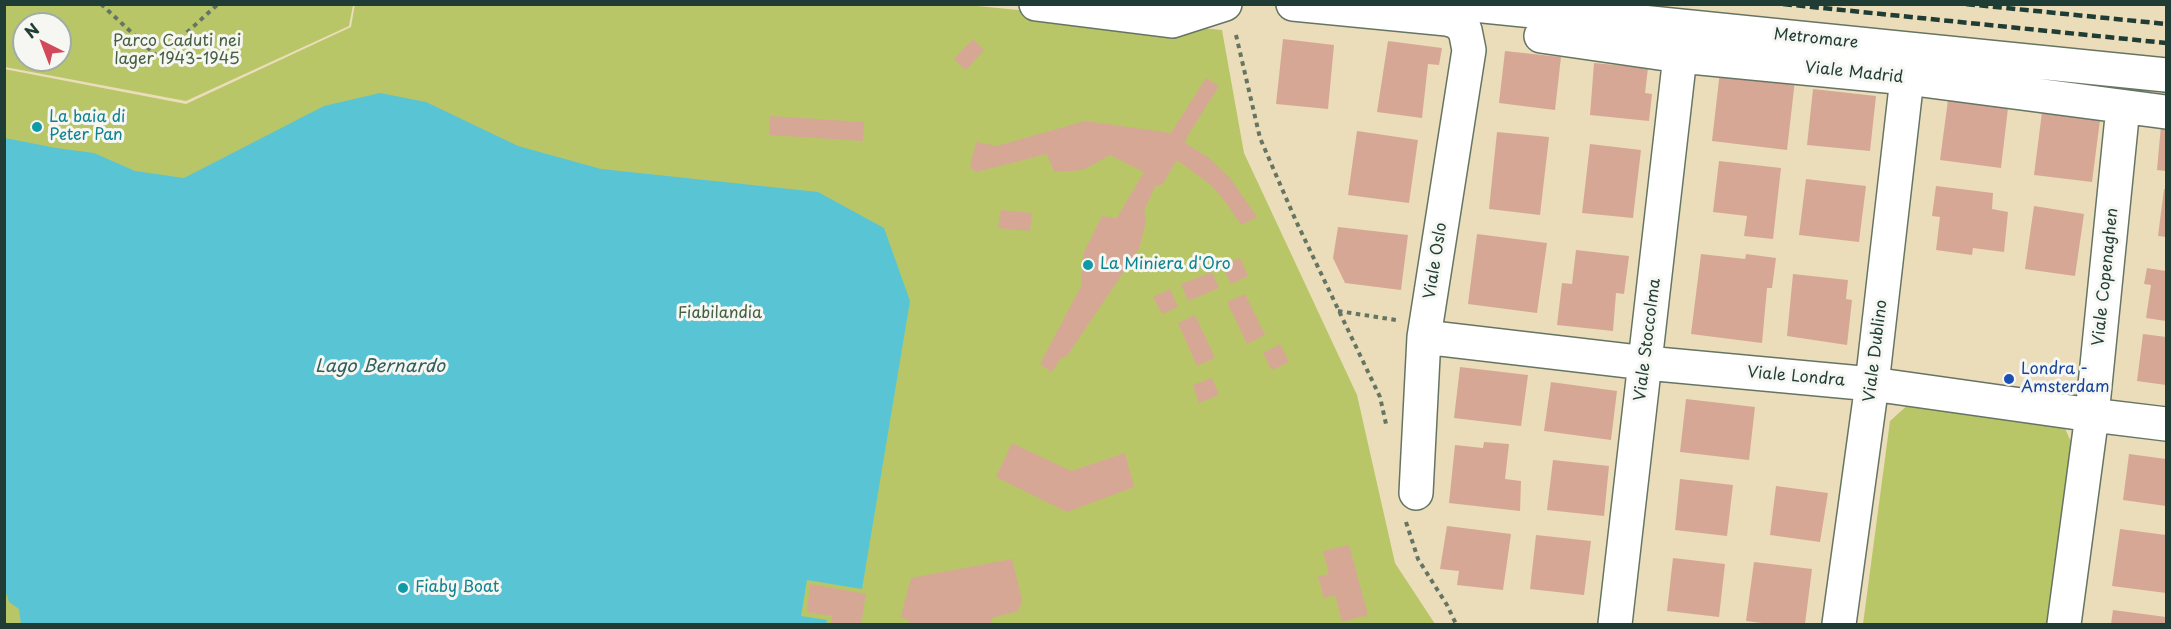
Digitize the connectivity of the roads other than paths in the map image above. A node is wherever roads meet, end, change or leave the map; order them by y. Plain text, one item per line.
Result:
1 (1036, 4) edge
2 (1293, 4) edge
3 (1230, 17) edge
4 (1465, 17) edge
5 (1541, 36) dead end
6 (1680, 56) junction
7 (2166, 75) edge
8 (1907, 78) junction
9 (2123, 107) junction
10 (2166, 112) edge
11 (1425, 331) junction
12 (1646, 363) junction
13 (1872, 384) junction
14 (2092, 416) junction
15 (2166, 424) edge
16 (1410, 502) road end
17 (1615, 624) edge
18 (1839, 624) edge
19 (2064, 624) edge

1 - 3 street
2 - 4 street
4 - 7 street, Metromare
4 - 11 street, Viale Oslo
5 - 6 street, Viale Madrid
6 - 8 street, Viale Madrid
6 - 12 street, Viale Stoccolma
8 - 9 street, Viale Madrid
8 - 13 street, Viale Dublino
9 - 10 street, Viale Madrid
9 - 14 street, Viale Copenaghen
11 - 12 street, Viale Londra
11 - 16 street, Viale Oslo
12 - 13 street, Viale Londra
12 - 17 street, Viale Stoccolma
13 - 14 street, Viale Londra
13 - 18 street, Viale Dublino
14 - 15 street, Viale Londra
14 - 19 street, Viale Copenaghen

